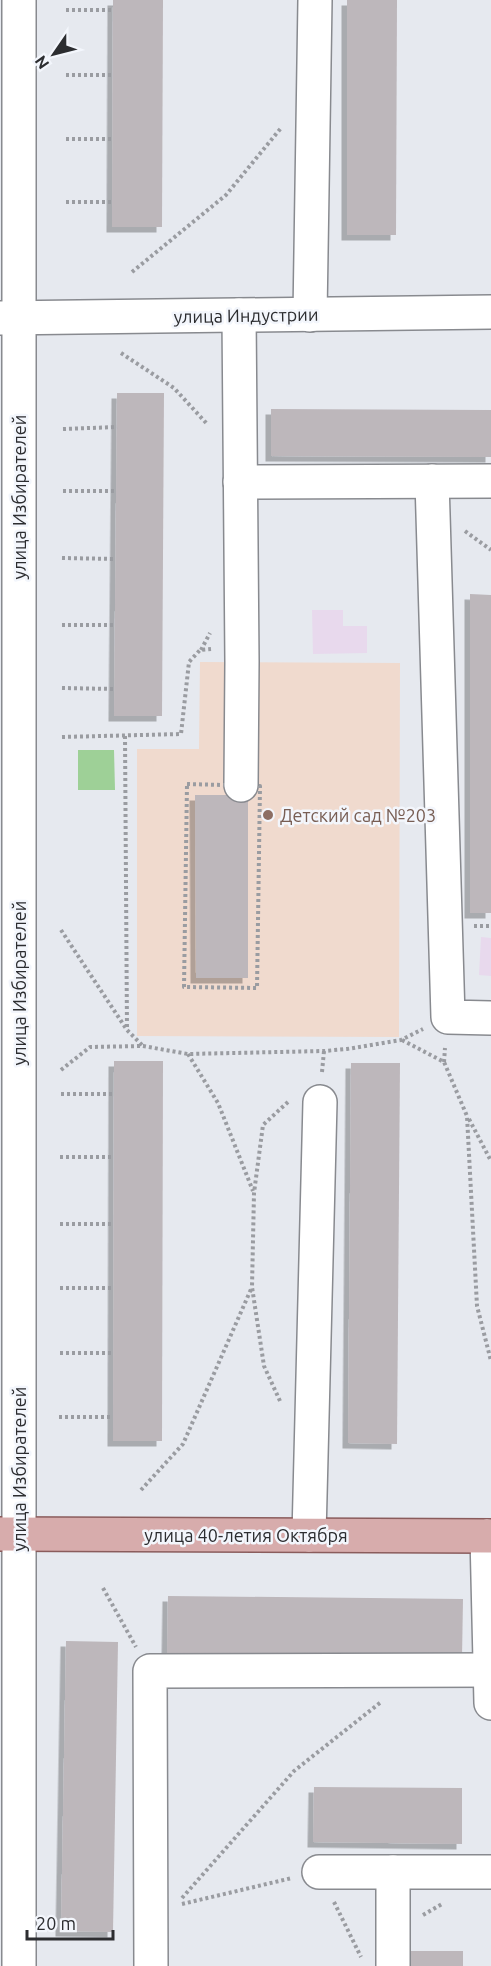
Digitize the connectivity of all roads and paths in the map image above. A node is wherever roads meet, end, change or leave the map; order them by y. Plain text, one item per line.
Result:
1 (19, 0) edge
2 (315, 0) edge
3 (66, 10) dead end
4 (113, 10) dead end
5 (66, 75) dead end
6 (113, 75) dead end
7 (285, 123) dead end
8 (66, 139) dead end
9 (112, 139) dead end
10 (66, 202) dead end
11 (112, 202) dead end
12 (132, 272) dead end
13 (491, 312) edge
14 (239, 315) junction
15 (310, 315) junction
16 (9, 318) edge
17 (121, 353) dead end
18 (117, 427) dead end
19 (63, 429) dead end
20 (240, 471) junction
21 (432, 481) junction
22 (491, 481) edge
23 (63, 491) dead end
24 (116, 491) dead end
25 (62, 558) dead end
26 (115, 559) dead end
27 (62, 625) dead end
28 (115, 625) dead end
29 (242, 645) junction
30 (9, 656) edge
31 (62, 688) dead end
32 (114, 689) dead end
33 (125, 736) junction
34 (62, 737) dead end
35 (241, 785) junction
36 (61, 930) dead end
37 (448, 1017) junction
38 (491, 1018) edge
39 (127, 1030) junction
40 (401, 1040) junction
41 (143, 1046) junction
42 (188, 1053) junction
43 (61, 1070) dead end
44 (322, 1070) dead end
45 (310, 1091) junction
46 (60, 1094) dead end
47 (114, 1094) dead end
48 (9, 1100) edge
49 (467, 1116) junction
50 (60, 1157) dead end
51 (113, 1157) dead end
52 (491, 1161) edge
53 (254, 1192) junction
54 (60, 1224) dead end
55 (113, 1224) dead end
56 (252, 1287) junction
57 (60, 1288) dead end
58 (113, 1288) dead end
59 (60, 1353) dead end
60 (113, 1353) dead end
61 (491, 1361) edge
62 (283, 1406) dead end
63 (59, 1417) dead end
64 (113, 1417) dead end
65 (141, 1490) dead end
66 (9, 1534) edge
67 (309, 1535) junction
68 (489, 1536) edge
69 (103, 1588) dead end
70 (491, 1670) edge
71 (150, 1671) junction
72 (385, 1699) dead end
73 (491, 1702) edge
74 (319, 1872) junction
75 (393, 1872) junction
76 (491, 1872) edge
77 (378, 1964) edge
78 (19, 1966) edge
79 (151, 1966) edge

1 - 16 street, улица Избирателей
2 - 15 street
3 - 4 path
5 - 6 path
7 - 12 path
8 - 9 path
10 - 11 path
13 - 15 street, улица Индустрии
14 - 15 street, улица Индустрии
14 - 16 street, улица Индустрии
14 - 20 street
16 - 30 street, улица Избирателей
17 - 20 path
18 - 19 path
20 - 21 street
20 - 29 street
21 - 22 street
21 - 37 street
23 - 24 path
25 - 26 path
27 - 28 path
29 - 33 path
29 - 35 street
30 - 48 street, улица Избирателей
31 - 32 path
33 - 34 path
33 - 39 path
35 - 35 path
36 - 39 path
37 - 38 street
37 - 40 path
39 - 41 path
40 - 42 path
40 - 49 path
41 - 42 path
41 - 43 path
42 - 53 path
44 - 45 path
45 - 53 path
45 - 67 street
46 - 47 path
48 - 66 street, улица Избирателей
49 - 52 path
49 - 61 path
50 - 51 path
53 - 56 path
54 - 55 path
56 - 62 path
56 - 65 path
57 - 58 path
59 - 60 path
63 - 64 path
66 - 67 main road, улица 40-летия Октября
66 - 78 street, улица Избирателей
67 - 68 main road, улица 40-летия Октября
68 - 70 street
69 - 71 path
70 - 71 street
70 - 73 street
71 - 79 street
72 - 74 path
74 - 75 street
74 - 77 path
75 - 76 street
75 - 77 street

